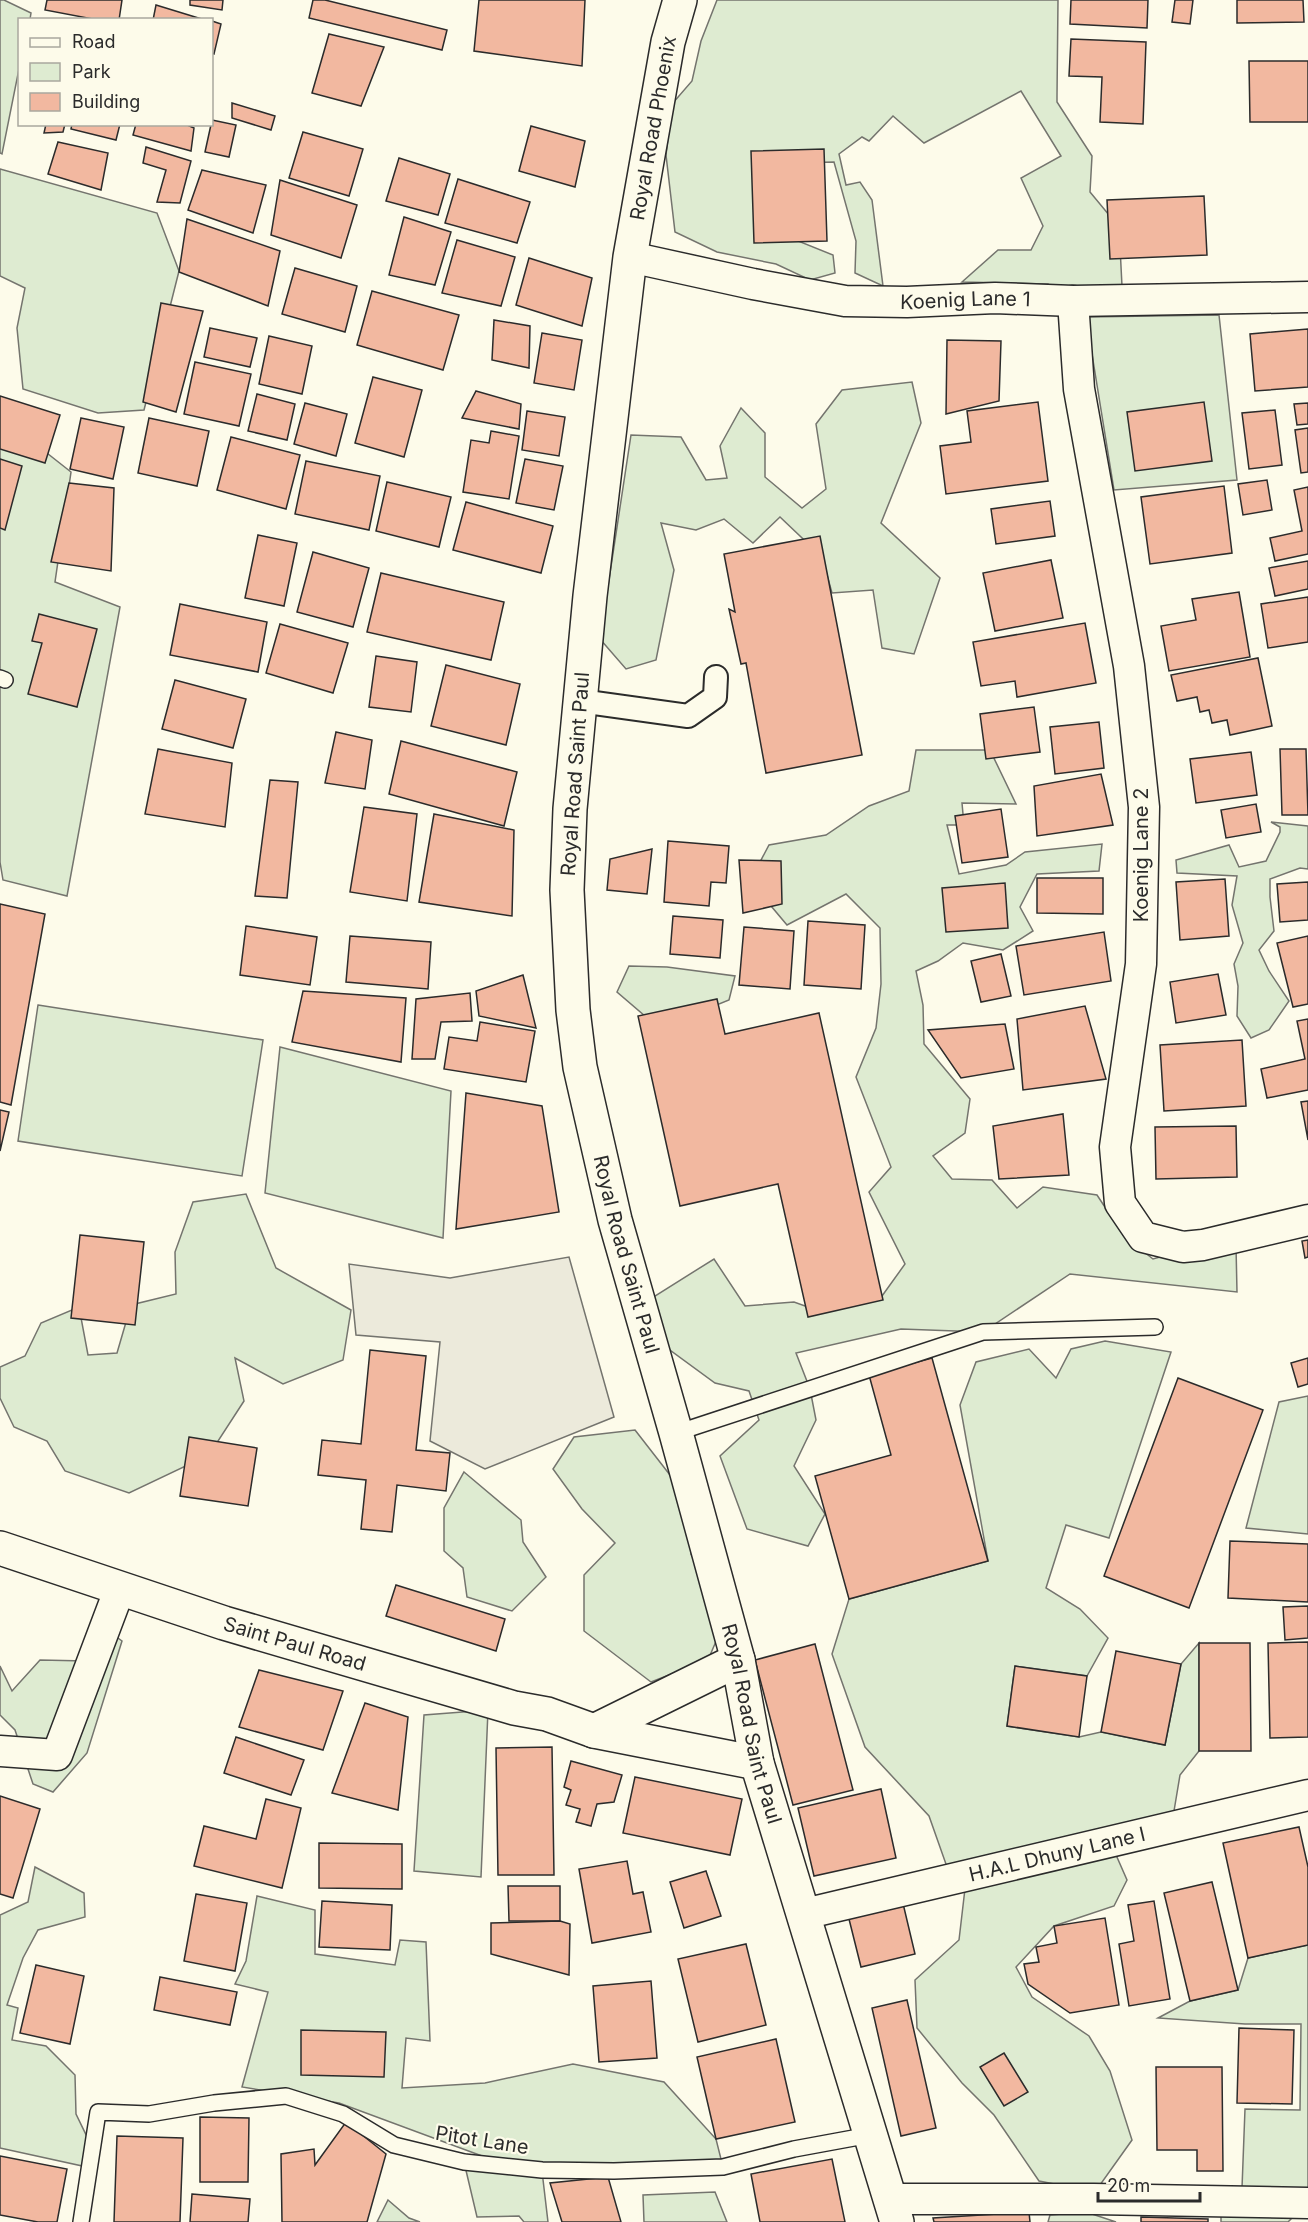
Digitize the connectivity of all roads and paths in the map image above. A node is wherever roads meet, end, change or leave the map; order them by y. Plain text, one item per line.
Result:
1 (680, 0) edge
2 (630, 257) junction
3 (1308, 297) edge
4 (1073, 301) junction
5 (716, 677) dead end
6 (580, 701) junction
7 (1308, 1220) edge
8 (1155, 1327) dead end
9 (676, 1433) junction
10 (0, 1548) edge
11 (120, 1588) junction
12 (738, 1660) junction
13 (594, 1731) junction
14 (0, 1751) edge
15 (757, 1763) junction
16 (1308, 1795) edge
17 (804, 1914) junction
18 (870, 2135) junction
19 (1308, 2204) edge
20 (893, 2211) edge
21 (81, 2222) edge

1 - 2 main road, Royal Road Phoenix
2 - 4 street, Koenig Lane 1
2 - 6 main road, Royal Road Saint Paul
3 - 4 street, Koenig Lane 1
4 - 7 street, Koenig Lane 2
5 - 6 street
6 - 9 main road, Royal Road Saint Paul
8 - 9 lane
9 - 12 main road, Royal Road Saint Paul
10 - 11 main road, Saint Paul Road
11 - 13 main road, Saint Paul Road
11 - 14 street
12 - 13 main road
12 - 15 main road, Royal Road Saint Paul
13 - 15 main road, Saint Paul Road
15 - 17 main road, Royal Road Saint Paul
16 - 17 street, H.A.L Dhuny Lane I
17 - 18 main road, Royal Road Saint Paul
18 - 20 main road, Royal Road Saint Paul
18 - 21 lane, Pitot Lane
19 - 20 street

